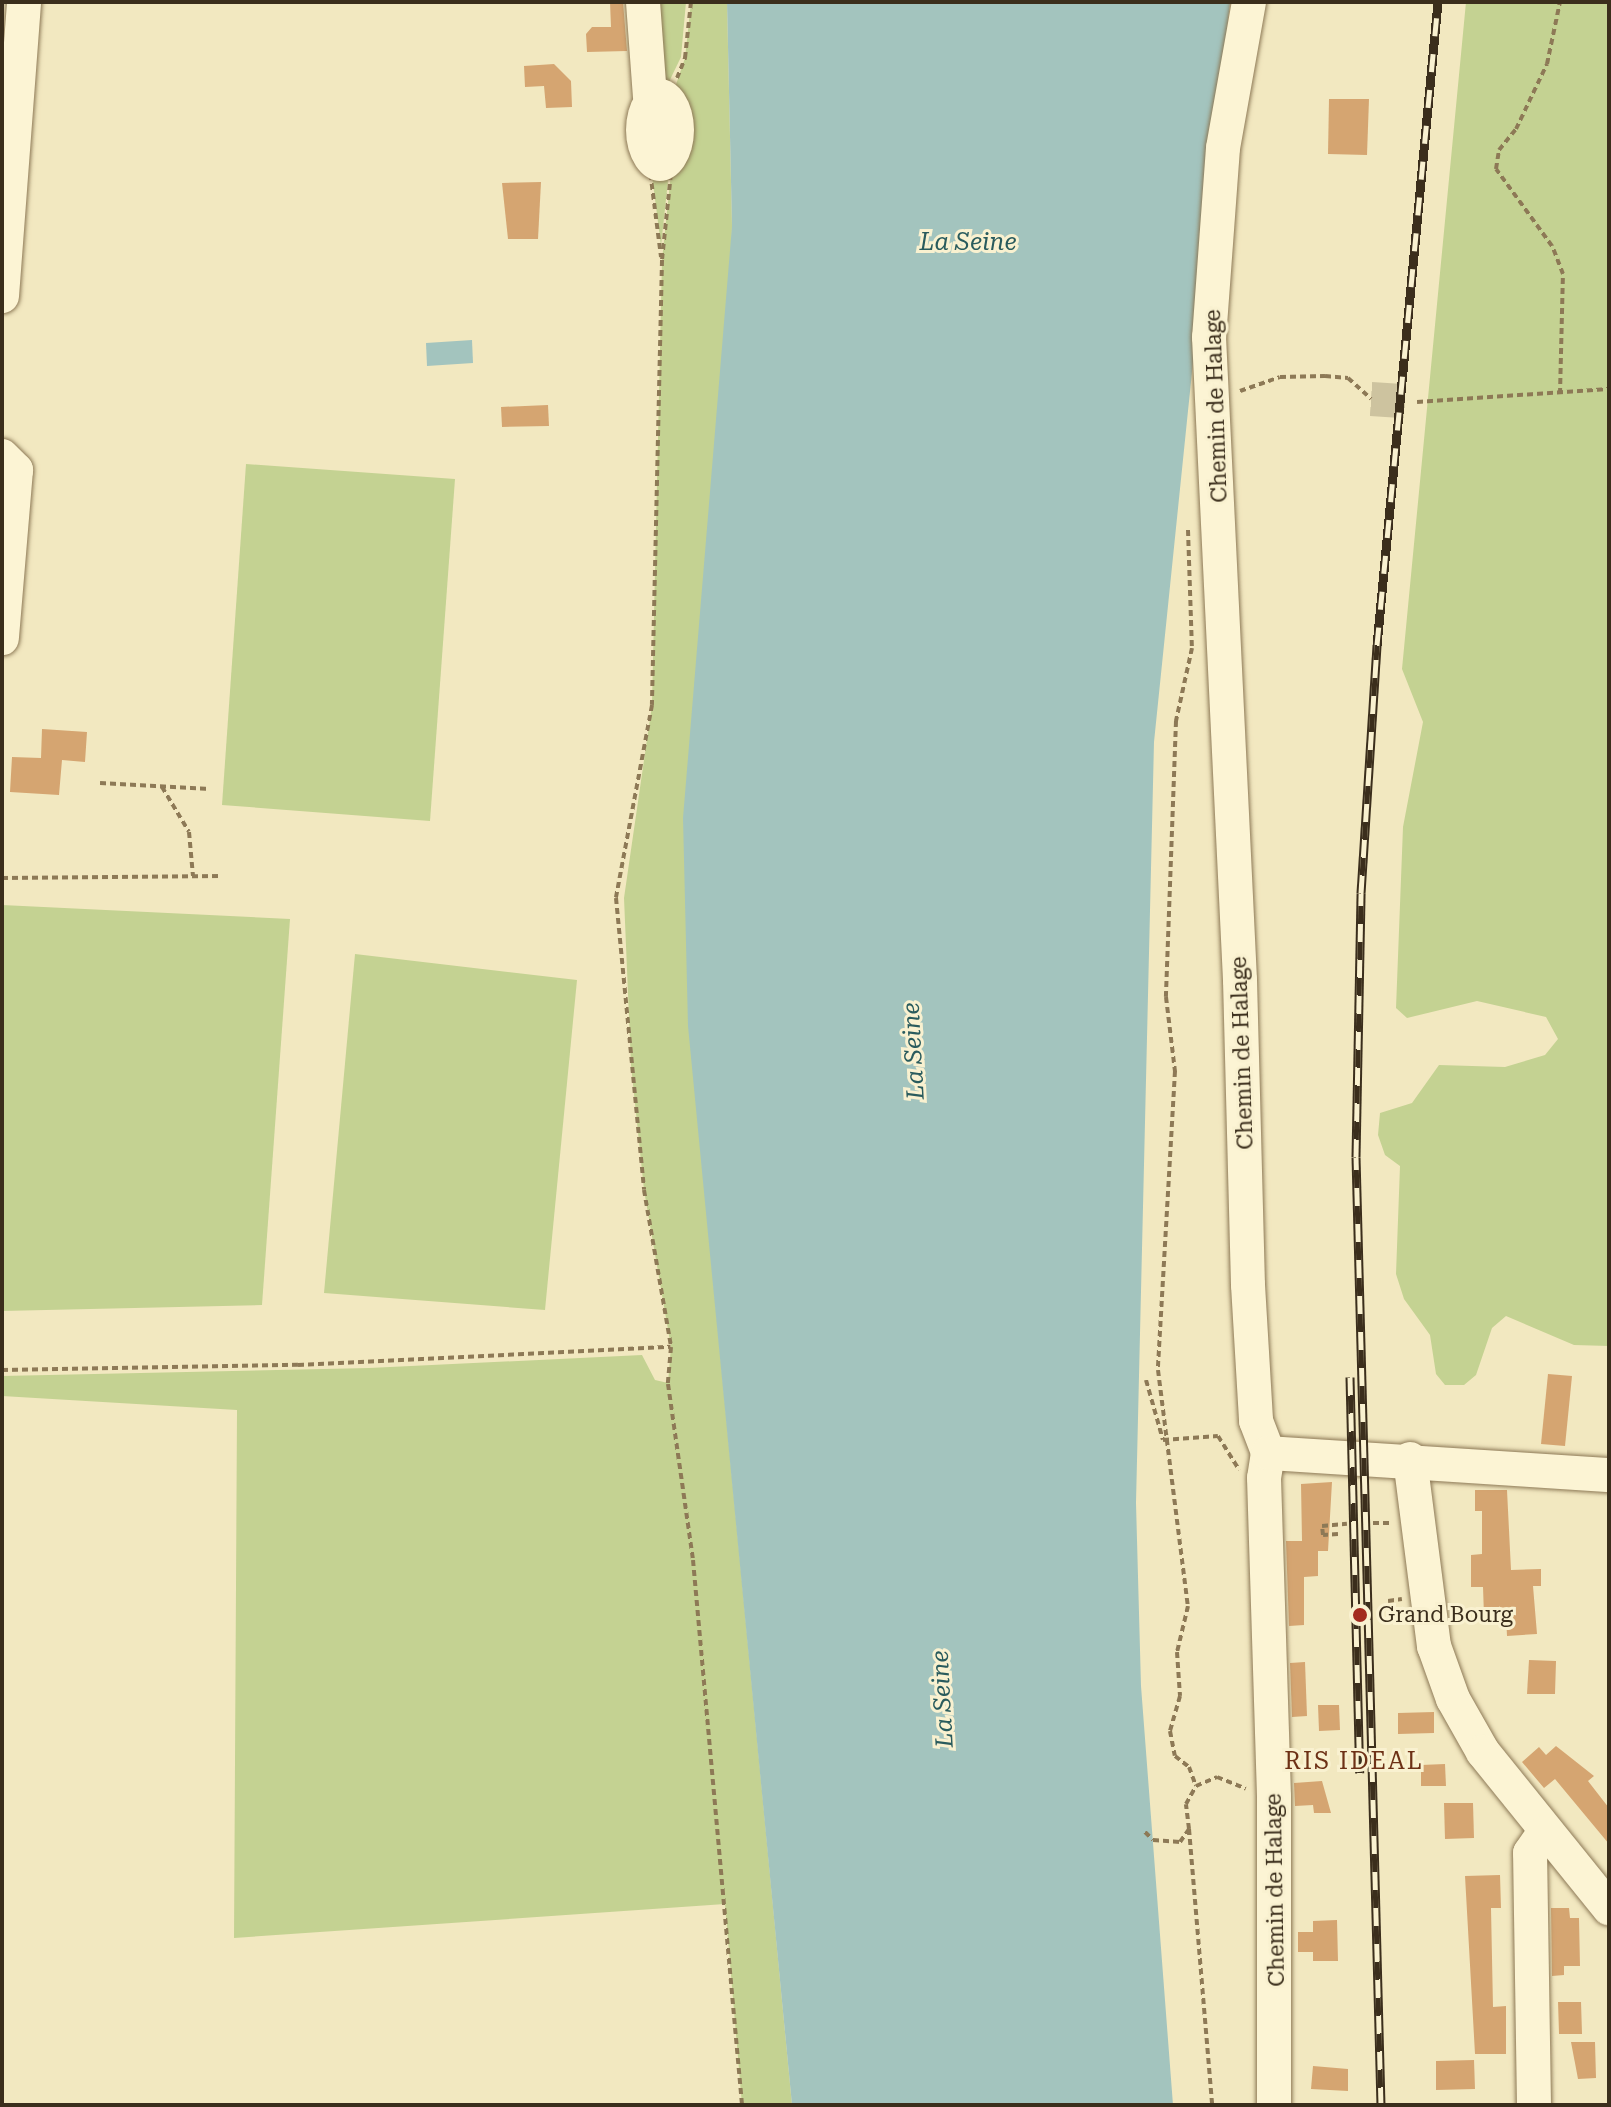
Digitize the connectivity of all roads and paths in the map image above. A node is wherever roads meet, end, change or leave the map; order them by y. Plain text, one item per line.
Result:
1 (24, 2) edge
2 (643, 2) edge
3 (691, 2) edge
4 (1249, 2) edge
5 (1560, 2) edge
6 (12, 39) edge
7 (654, 107) junction
8 (7, 159) edge
9 (662, 260) junction
10 (2, 296) edge
11 (1609, 389) edge
12 (1560, 394) junction
13 (1371, 399) tunnel mouth
14 (1214, 401) junction
15 (1417, 402) tunnel mouth
16 (2, 456) edge
17 (1189, 525) dead end
18 (2, 638) edge
19 (100, 783) dead end
20 (162, 787) junction
21 (210, 789) dead end
22 (193, 876) junction
23 (222, 876) dead end
24 (2, 878) edge
25 (671, 1347) junction
26 (2, 1370) edge
27 (1146, 1380) dead end
28 (1170, 1439) junction
29 (1410, 1459) junction
30 (1266, 1465) junction
31 (1609, 1475) edge
32 (1373, 1523) dead end
33 (1395, 1523) dead end
34 (1347, 1524) dead end
35 (1338, 1534) dead end
36 (1400, 1599) dead end
37 (1388, 1601) dead end
38 (1196, 1786) junction
39 (1274, 1797) junction
40 (1189, 1829) junction
41 (1145, 1832) dead end
42 (1544, 1833) junction
43 (1609, 1908) edge
44 (742, 2105) edge
45 (1212, 2105) edge
46 (1274, 2105) edge
47 (1534, 2105) edge

1 - 6 street
2 - 7 street
3 - 7 path
4 - 14 street, Chemin de Halage
5 - 12 path
6 - 8 street
7 - 9 path
7 - 9 path
8 - 10 street
9 - 25 path
11 - 12 path
12 - 15 path
13 - 14 path
14 - 30 street, Chemin de Halage
16 - 18 street
17 - 28 path
19 - 20 path
20 - 21 path
20 - 22 path
22 - 23 path
22 - 24 path
25 - 26 path
25 - 44 path
27 - 28 path
28 - 30 path
28 - 38 path
29 - 30 street
29 - 31 street
29 - 42 street
30 - 39 street, Chemin de Halage
32 - 33 path
34 - 35 path
36 - 37 path
38 - 39 path
38 - 40 path
39 - 46 street, Chemin de Halage
40 - 41 path
40 - 45 path
42 - 43 street
42 - 47 street

